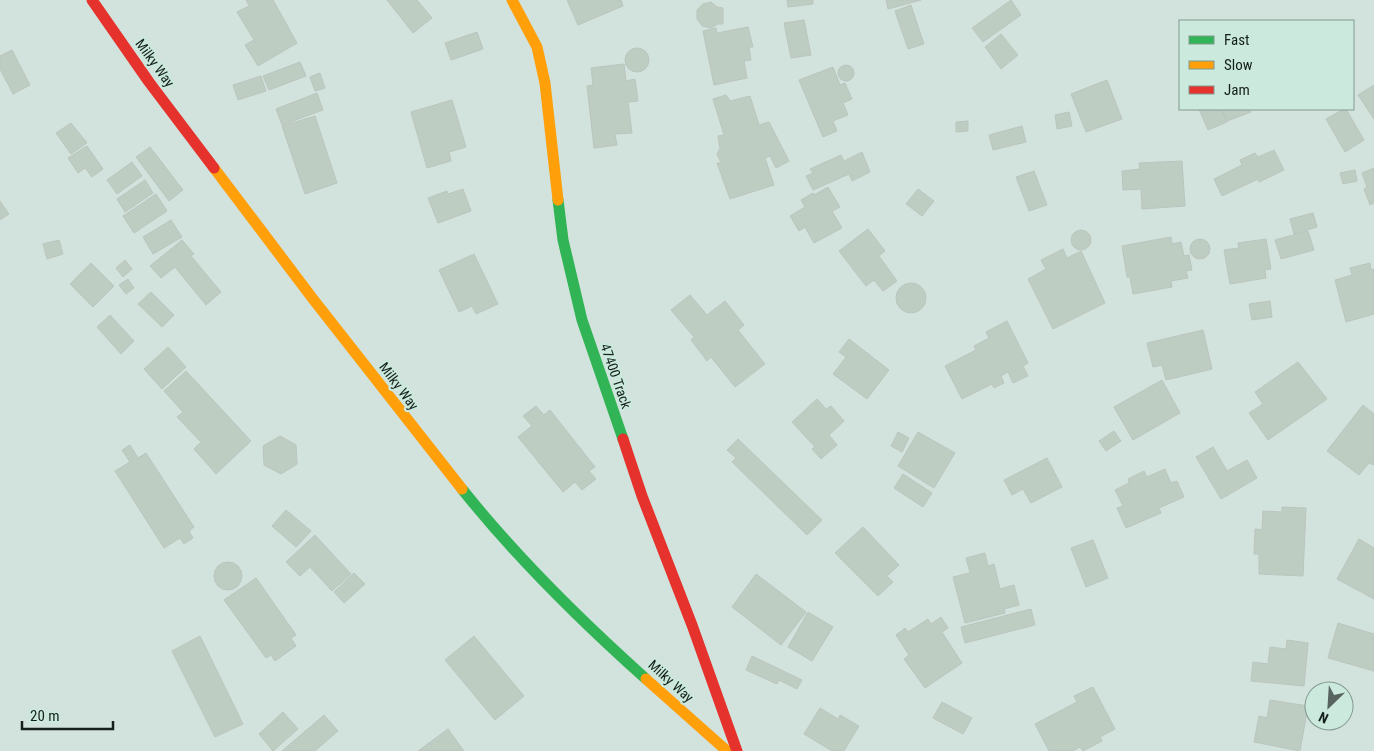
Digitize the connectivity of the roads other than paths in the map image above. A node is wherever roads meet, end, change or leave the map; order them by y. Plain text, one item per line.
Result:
1 (92, 0) edge
2 (512, 0) edge
3 (727, 751) edge
4 (737, 751) edge

1 - 3 street, Milky Way
2 - 4 street, 47400 Track

